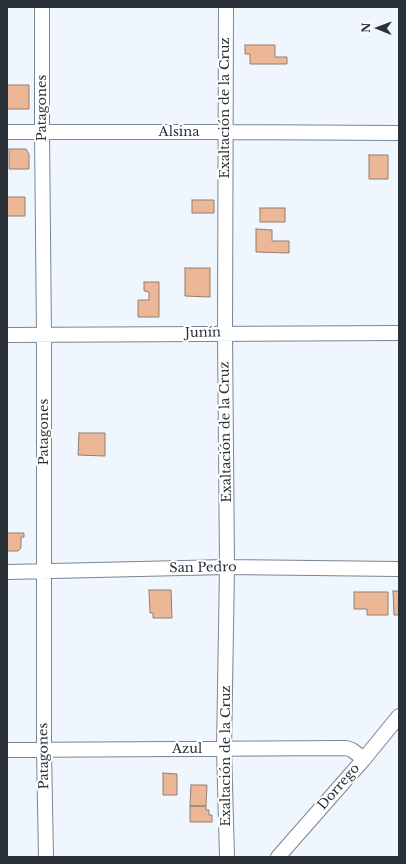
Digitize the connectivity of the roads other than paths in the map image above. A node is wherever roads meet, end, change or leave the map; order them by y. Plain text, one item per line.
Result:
1 (42, 7) edge
2 (226, 7) edge
3 (7, 132) edge
4 (225, 132) junction
5 (42, 133) junction
6 (399, 133) edge
7 (225, 333) junction
8 (399, 333) edge
9 (7, 335) edge
10 (44, 335) junction
11 (227, 568) junction
12 (399, 569) edge
13 (7, 572) edge
14 (44, 572) junction
15 (399, 716) edge
16 (224, 749) junction
17 (7, 750) edge
18 (44, 750) junction
19 (364, 759) junction
20 (46, 857) edge
21 (227, 857) edge
22 (278, 857) edge

1 - 5 street, Patagones
2 - 4 street, Exaltación de la Cruz
3 - 5 street, Alsina
4 - 5 street, Alsina
4 - 6 street, Alsina
4 - 7 street, Exaltación de la Cruz
5 - 10 street, Patagones
7 - 8 street, Junín
7 - 10 street, Junín
7 - 11 street, Exaltación de la Cruz
9 - 10 street, Junín
10 - 14 street, Patagones
11 - 12 street, San Pedro
11 - 14 street, San Pedro
11 - 16 street, Exaltación de la Cruz
13 - 14 street, San Pedro
14 - 18 street, Patagones
15 - 19 street, Dorrego
16 - 18 street, Azul
16 - 19 street, Azul
16 - 21 street, Exaltación de la Cruz
17 - 18 street, Azul
18 - 20 street, Patagones
19 - 22 street, Dorrego

